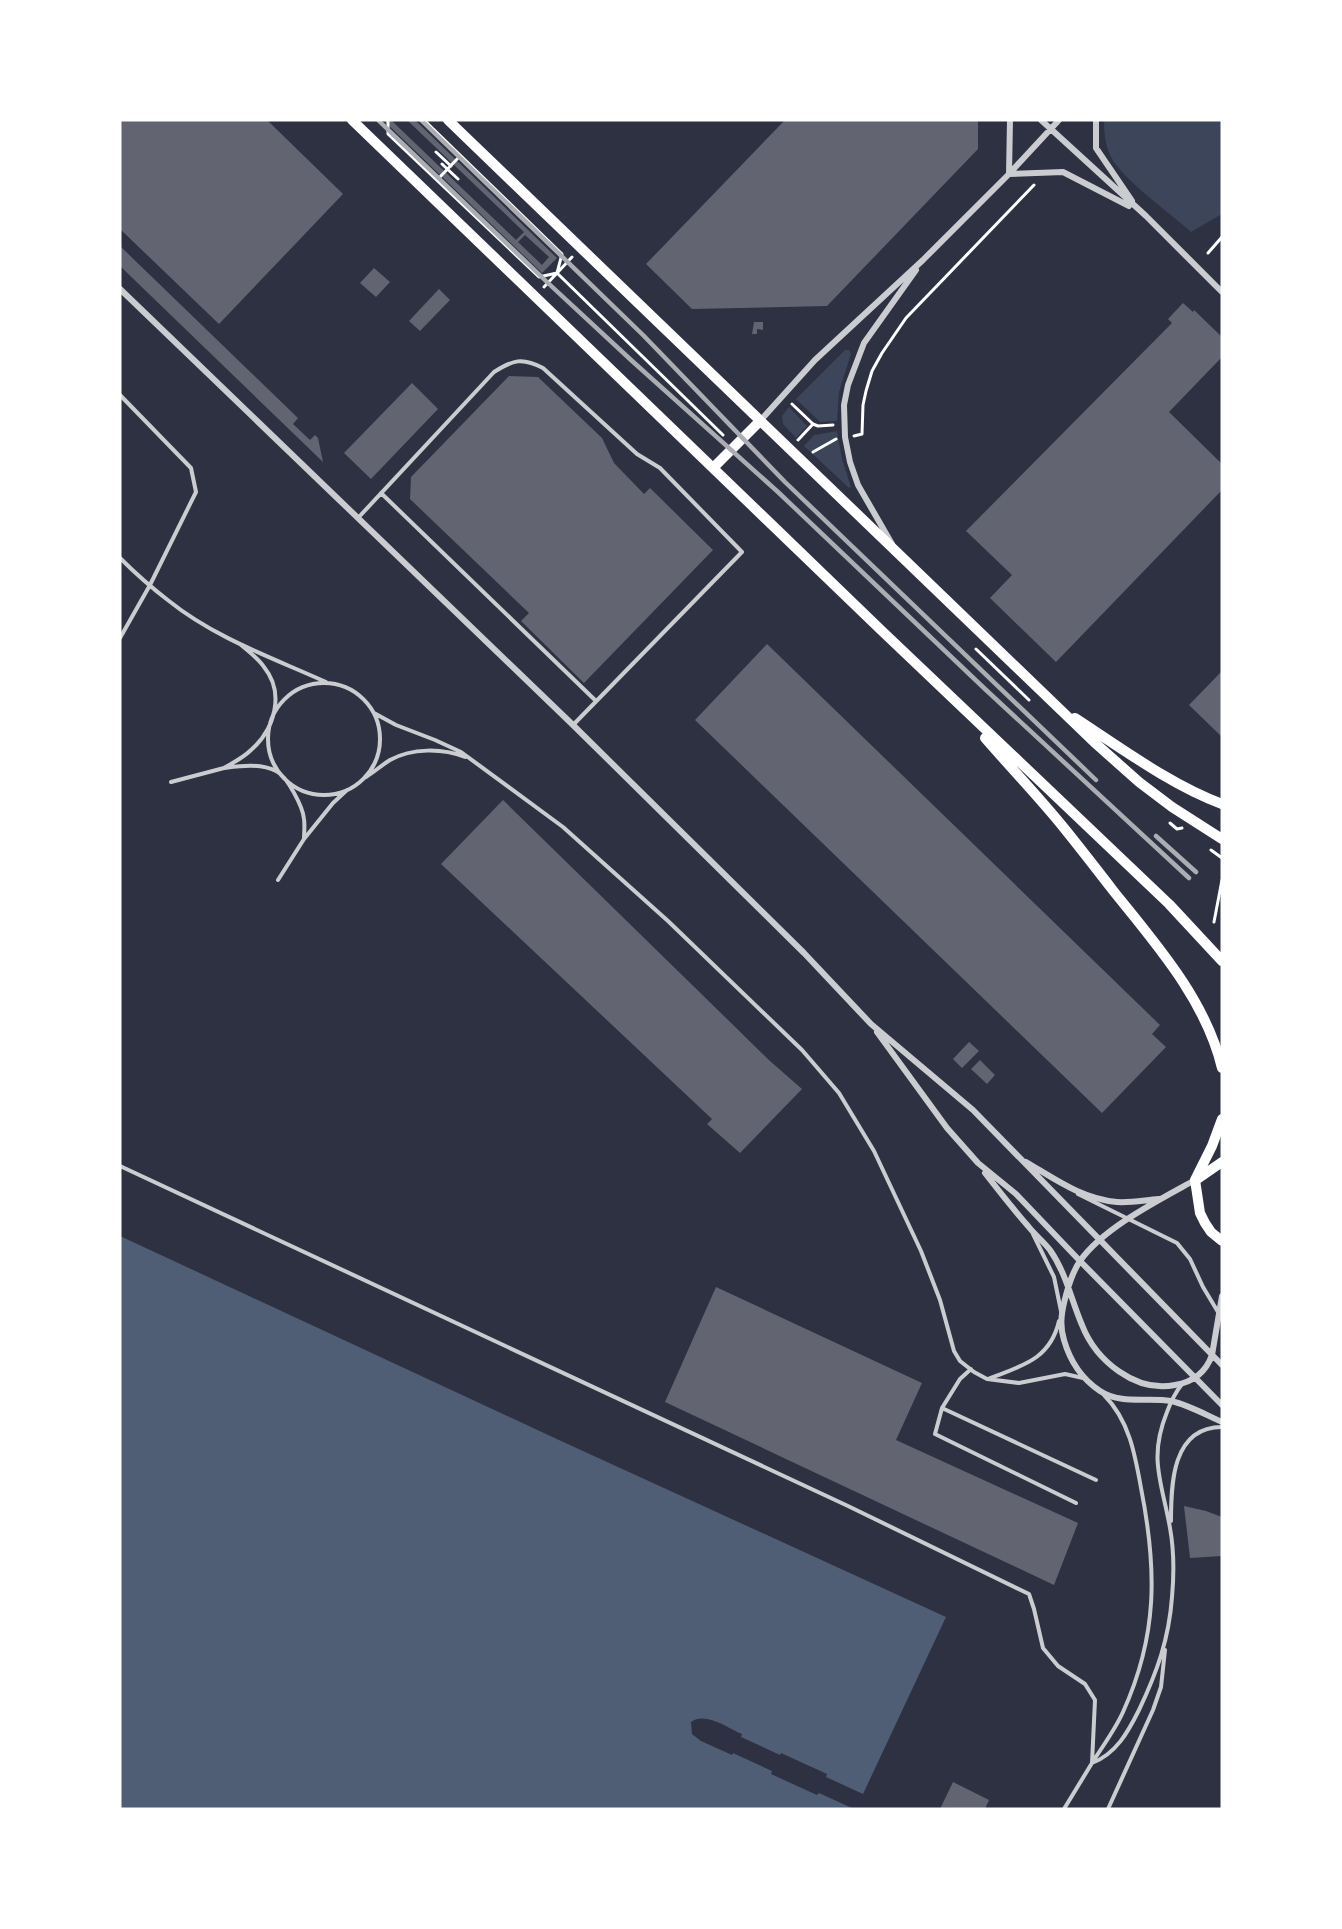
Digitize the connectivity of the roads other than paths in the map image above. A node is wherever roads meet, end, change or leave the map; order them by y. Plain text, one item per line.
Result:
1 (352, 120) edge
2 (448, 120) edge
3 (1010, 120) edge
4 (1041, 120) edge
5 (1059, 120) edge
6 (1096, 120) edge
7 (1051, 129) junction
8 (1009, 174) junction
9 (1138, 212) junction
10 (923, 260) junction
11 (120, 289) edge
12 (1222, 292) edge
13 (120, 395) edge
14 (760, 421) junction
15 (713, 468) junction
16 (381, 494) junction
17 (358, 518) junction
18 (896, 551) junction
19 (120, 558) edge
20 (150, 585) junction
21 (120, 638) edge
22 (240, 644) junction
23 (328, 682) junction
24 (935, 682) junction
25 (596, 701) junction
26 (1050, 701) junction
27 (374, 712) junction
28 (272, 721) junction
29 (573, 725) junction
30 (474, 760) junction
31 (224, 768) junction
32 (280, 773) junction
33 (362, 780) junction
34 (171, 782) dead end
35 (346, 790) junction
36 (1222, 804) edge
37 (1222, 838) edge
38 (304, 839) junction
39 (278, 880) dead end
40 (1222, 961) edge
41 (871, 1024) junction
42 (1222, 1068) edge
43 (1222, 1119) edge
44 (1016, 1155) junction
45 (1222, 1162) edge
46 (978, 1163) junction
47 (120, 1166) edge
48 (1195, 1180) junction
49 (1068, 1187) junction
50 (1163, 1198) junction
51 (1129, 1218) junction
52 (1029, 1228) junction
53 (1100, 1241) junction
54 (1222, 1241) edge
55 (1080, 1261) junction
56 (1069, 1286) junction
57 (1222, 1296) edge
58 (1061, 1312) junction
59 (1220, 1316) edge
60 (1212, 1355) junction
61 (1222, 1365) edge
62 (971, 1369) junction
63 (1195, 1378) junction
64 (987, 1379) junction
65 (1087, 1379) junction
66 (1183, 1384) junction
67 (1101, 1392) junction
68 (1171, 1401) junction
69 (1222, 1405) edge
70 (942, 1408) junction
71 (1222, 1424) edge
72 (1096, 1480) dead end
73 (1076, 1503) dead end
74 (1170, 1530) junction
75 (1166, 1643) junction
76 (1092, 1763) junction
77 (1064, 1809) edge
78 (1108, 1809) edge

1 - 15 main road
2 - 14 main road
3 - 8 street
4 - 7 street
5 - 7 street
6 - 9 street
7 - 8 street
7 - 9 street
8 - 9 street
8 - 10 street
9 - 12 street
10 - 14 street
10 - 18 street
11 - 17 street
13 - 20 lane
14 - 15 main road
14 - 18 main road
15 - 24 main road
16 - 17 lane
16 - 25 lane
16 - 25 lane
17 - 29 street
18 - 26 main road
19 - 20 lane
20 - 21 lane
20 - 22 lane
22 - 23 lane
22 - 28 lane
23 - 27 lane
23 - 28 lane
24 - 40 main road
24 - 42 main road
25 - 29 lane
26 - 36 main road
26 - 37 main road
27 - 30 lane
27 - 33 lane
28 - 31 lane
28 - 32 lane
29 - 41 street
30 - 33 lane
30 - 62 lane
31 - 32 lane
31 - 34 lane
32 - 35 lane
32 - 38 lane
33 - 35 lane
35 - 38 lane
38 - 39 lane
41 - 44 street
41 - 46 street
43 - 48 main road
44 - 49 street
44 - 53 street
45 - 48 main road
46 - 52 street
46 - 55 street
47 - 76 lane
48 - 50 street
48 - 54 main road
49 - 50 street
49 - 51 lane
50 - 51 street
51 - 53 street
51 - 59 lane
52 - 56 street
52 - 58 lane
53 - 55 street
53 - 60 street
55 - 56 street
55 - 63 street
56 - 58 street
56 - 66 street
57 - 59 street
58 - 64 lane
58 - 65 street
59 - 60 street
60 - 61 street
60 - 63 street
62 - 64 lane
62 - 70 lane
63 - 66 street
63 - 69 street
64 - 65 lane
65 - 67 street
66 - 68 lane
67 - 68 street
67 - 76 lane
68 - 71 street
68 - 74 lane
70 - 72 lane
70 - 73 lane
71 - 74 lane
74 - 75 lane
75 - 76 lane
75 - 78 lane
76 - 77 lane

